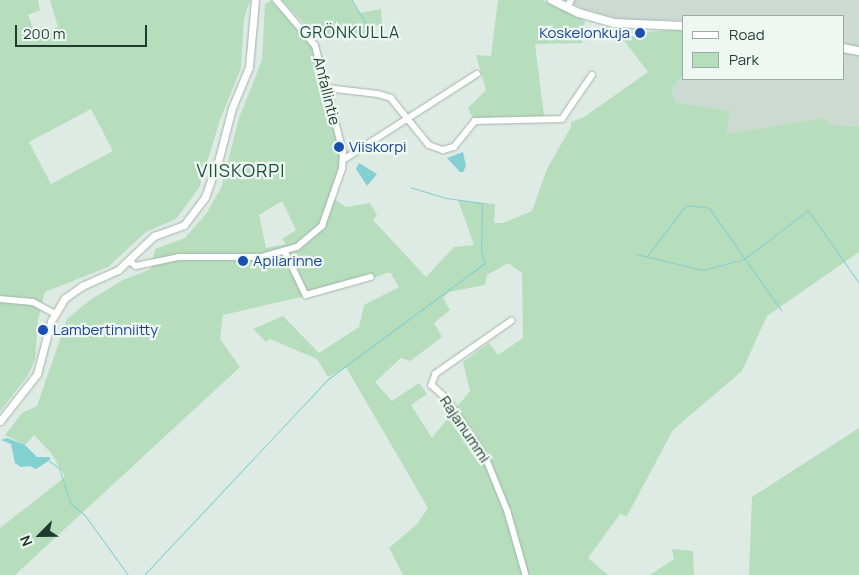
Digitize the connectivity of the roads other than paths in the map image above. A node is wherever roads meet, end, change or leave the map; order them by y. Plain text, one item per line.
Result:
1 (255, 0) edge
2 (276, 0) edge
3 (552, 0) edge
4 (571, 0) edge
5 (567, 8) junction
6 (682, 26) edge
7 (844, 48) edge
8 (859, 51) edge
9 (478, 74) dead end
10 (592, 75) dead end
11 (328, 88) junction
12 (409, 120) junction
13 (343, 160) junction
14 (285, 251) junction
15 (129, 260) junction
16 (371, 277) dead end
17 (0, 299) edge
18 (54, 314) junction
19 (512, 321) dead end
20 (0, 421) edge
21 (526, 575) edge

1 - 15 street
2 - 11 street, Anfallintie
3 - 5 main road
4 - 5 street
5 - 6 main road
7 - 8 main road
9 - 12 street
10 - 12 street
11 - 12 street
11 - 13 street, Anfallintie
12 - 13 street
13 - 14 street, Anfallintie
14 - 15 street, Anfallintie
14 - 16 street
15 - 18 street
17 - 18 street
18 - 20 street
19 - 21 street, Rajanummi

